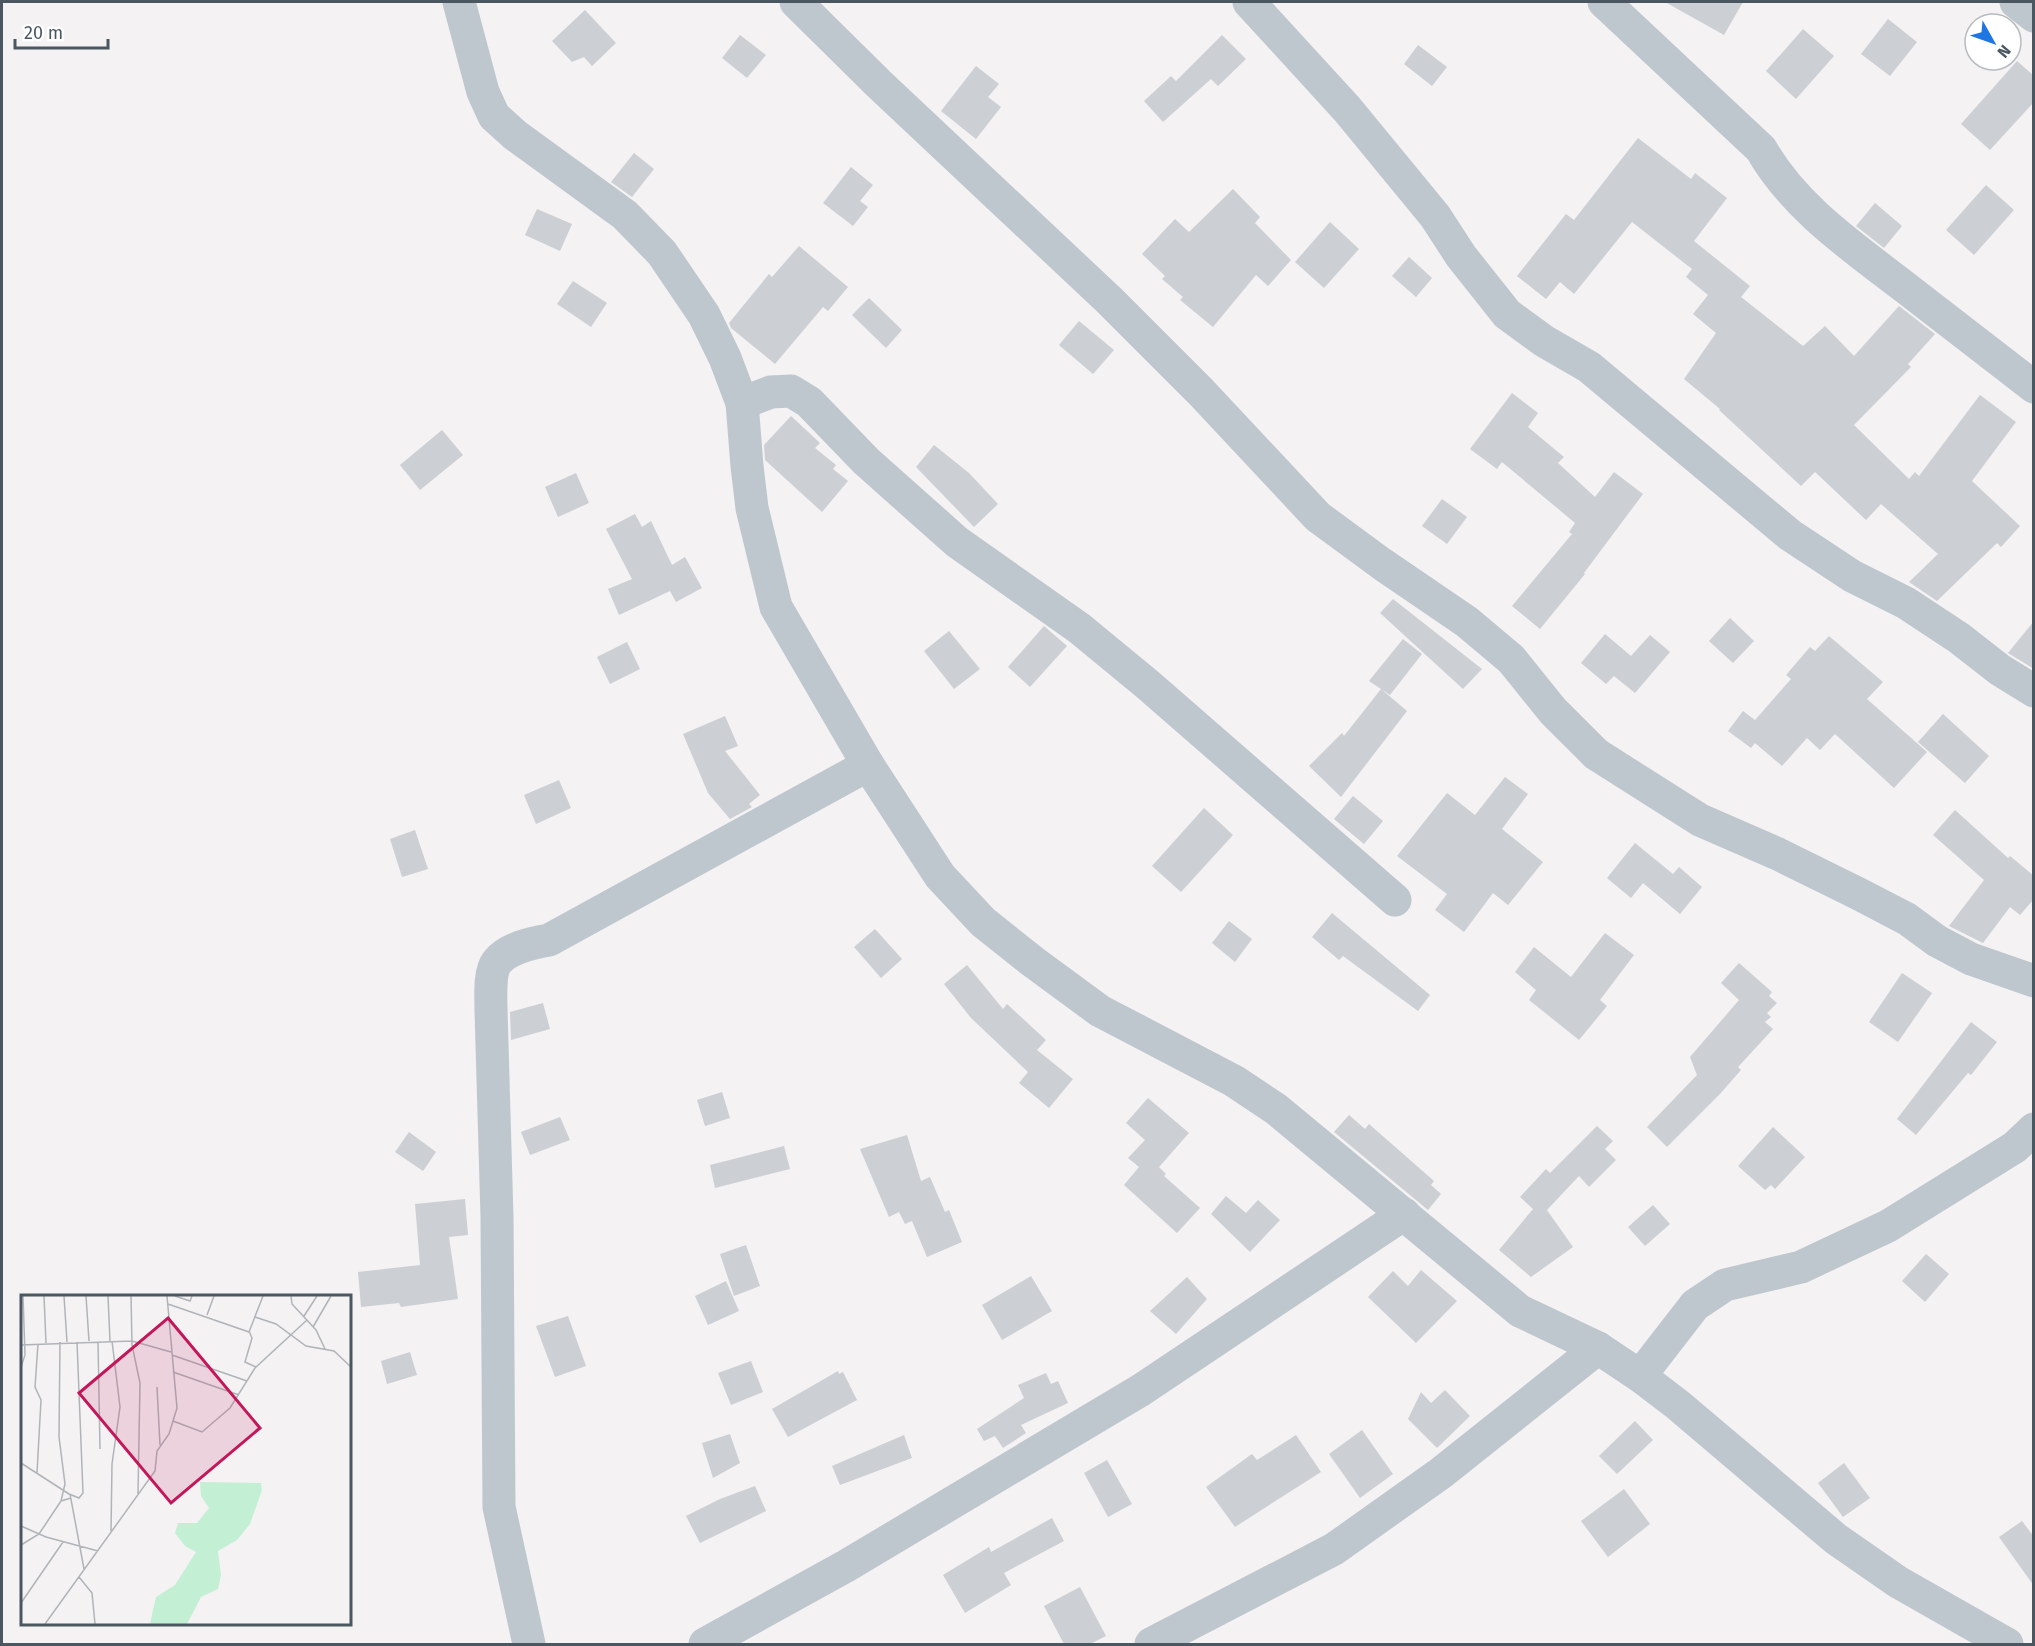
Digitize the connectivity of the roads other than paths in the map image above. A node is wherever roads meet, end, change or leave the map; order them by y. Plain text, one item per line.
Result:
1 (459, 2) edge
2 (796, 2) edge
3 (1249, 2) edge
4 (1604, 2) edge
5 (2016, 2) edge
6 (2034, 16) edge
7 (2034, 387) edge
8 (742, 403) junction
9 (2034, 692) edge
10 (868, 765) junction
11 (1395, 900) dead end
12 (2034, 981) edge
13 (2034, 1129) edge
14 (1404, 1214) junction
15 (1598, 1348) junction
16 (1640, 1376) junction
17 (529, 1644) edge
18 (705, 1644) edge
19 (1151, 1644) edge
20 (2007, 1644) edge

1 - 8 street
2 - 12 street
3 - 9 street
4 - 7 street
5 - 6 street
8 - 10 street
8 - 11 street
10 - 14 street
10 - 17 street
13 - 16 street
14 - 15 street
14 - 18 street
15 - 16 street
15 - 19 street
16 - 20 street

